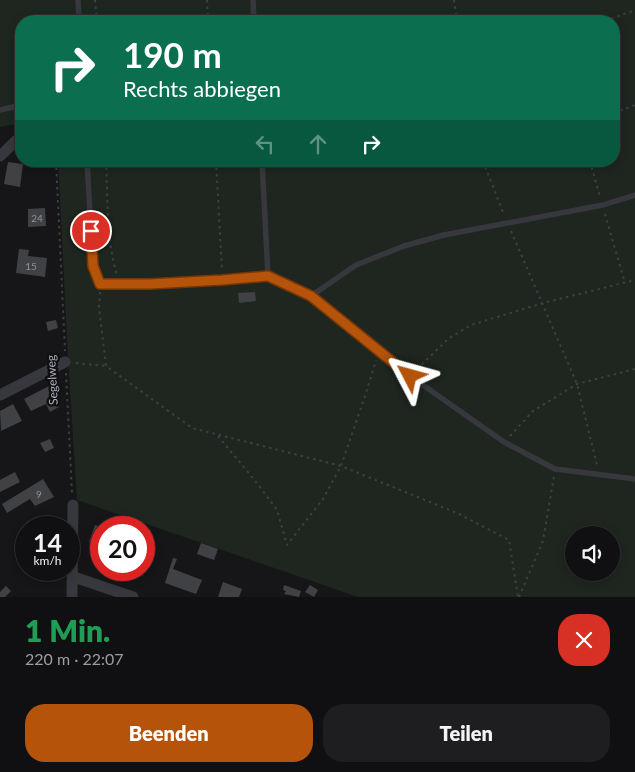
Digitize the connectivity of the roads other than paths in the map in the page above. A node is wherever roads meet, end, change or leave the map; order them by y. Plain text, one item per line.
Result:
1 (78, 0) edge
2 (253, 0) edge
3 (79, 15) edge
4 (254, 15) edge
5 (15, 106) edge
6 (0, 110) edge
7 (15, 142) edge
8 (0, 156) edge
9 (87, 167) edge
10 (262, 167) edge
11 (635, 195) edge
12 (268, 276) junction
13 (311, 296) junction
14 (65, 362) road end
15 (0, 395) edge
16 (635, 479) edge
17 (73, 505) road end
18 (73, 516) edge
19 (80, 578) edge
20 (74, 581) edge
21 (72, 597) edge
22 (133, 597) edge

1 - 3 lane
2 - 4 lane
5 - 6 lane
7 - 8 street
9 - 12 lane
10 - 12 lane
11 - 13 lane
12 - 13 lane
13 - 16 lane
14 - 15 street
17 - 18 street
19 - 22 street
20 - 21 street

